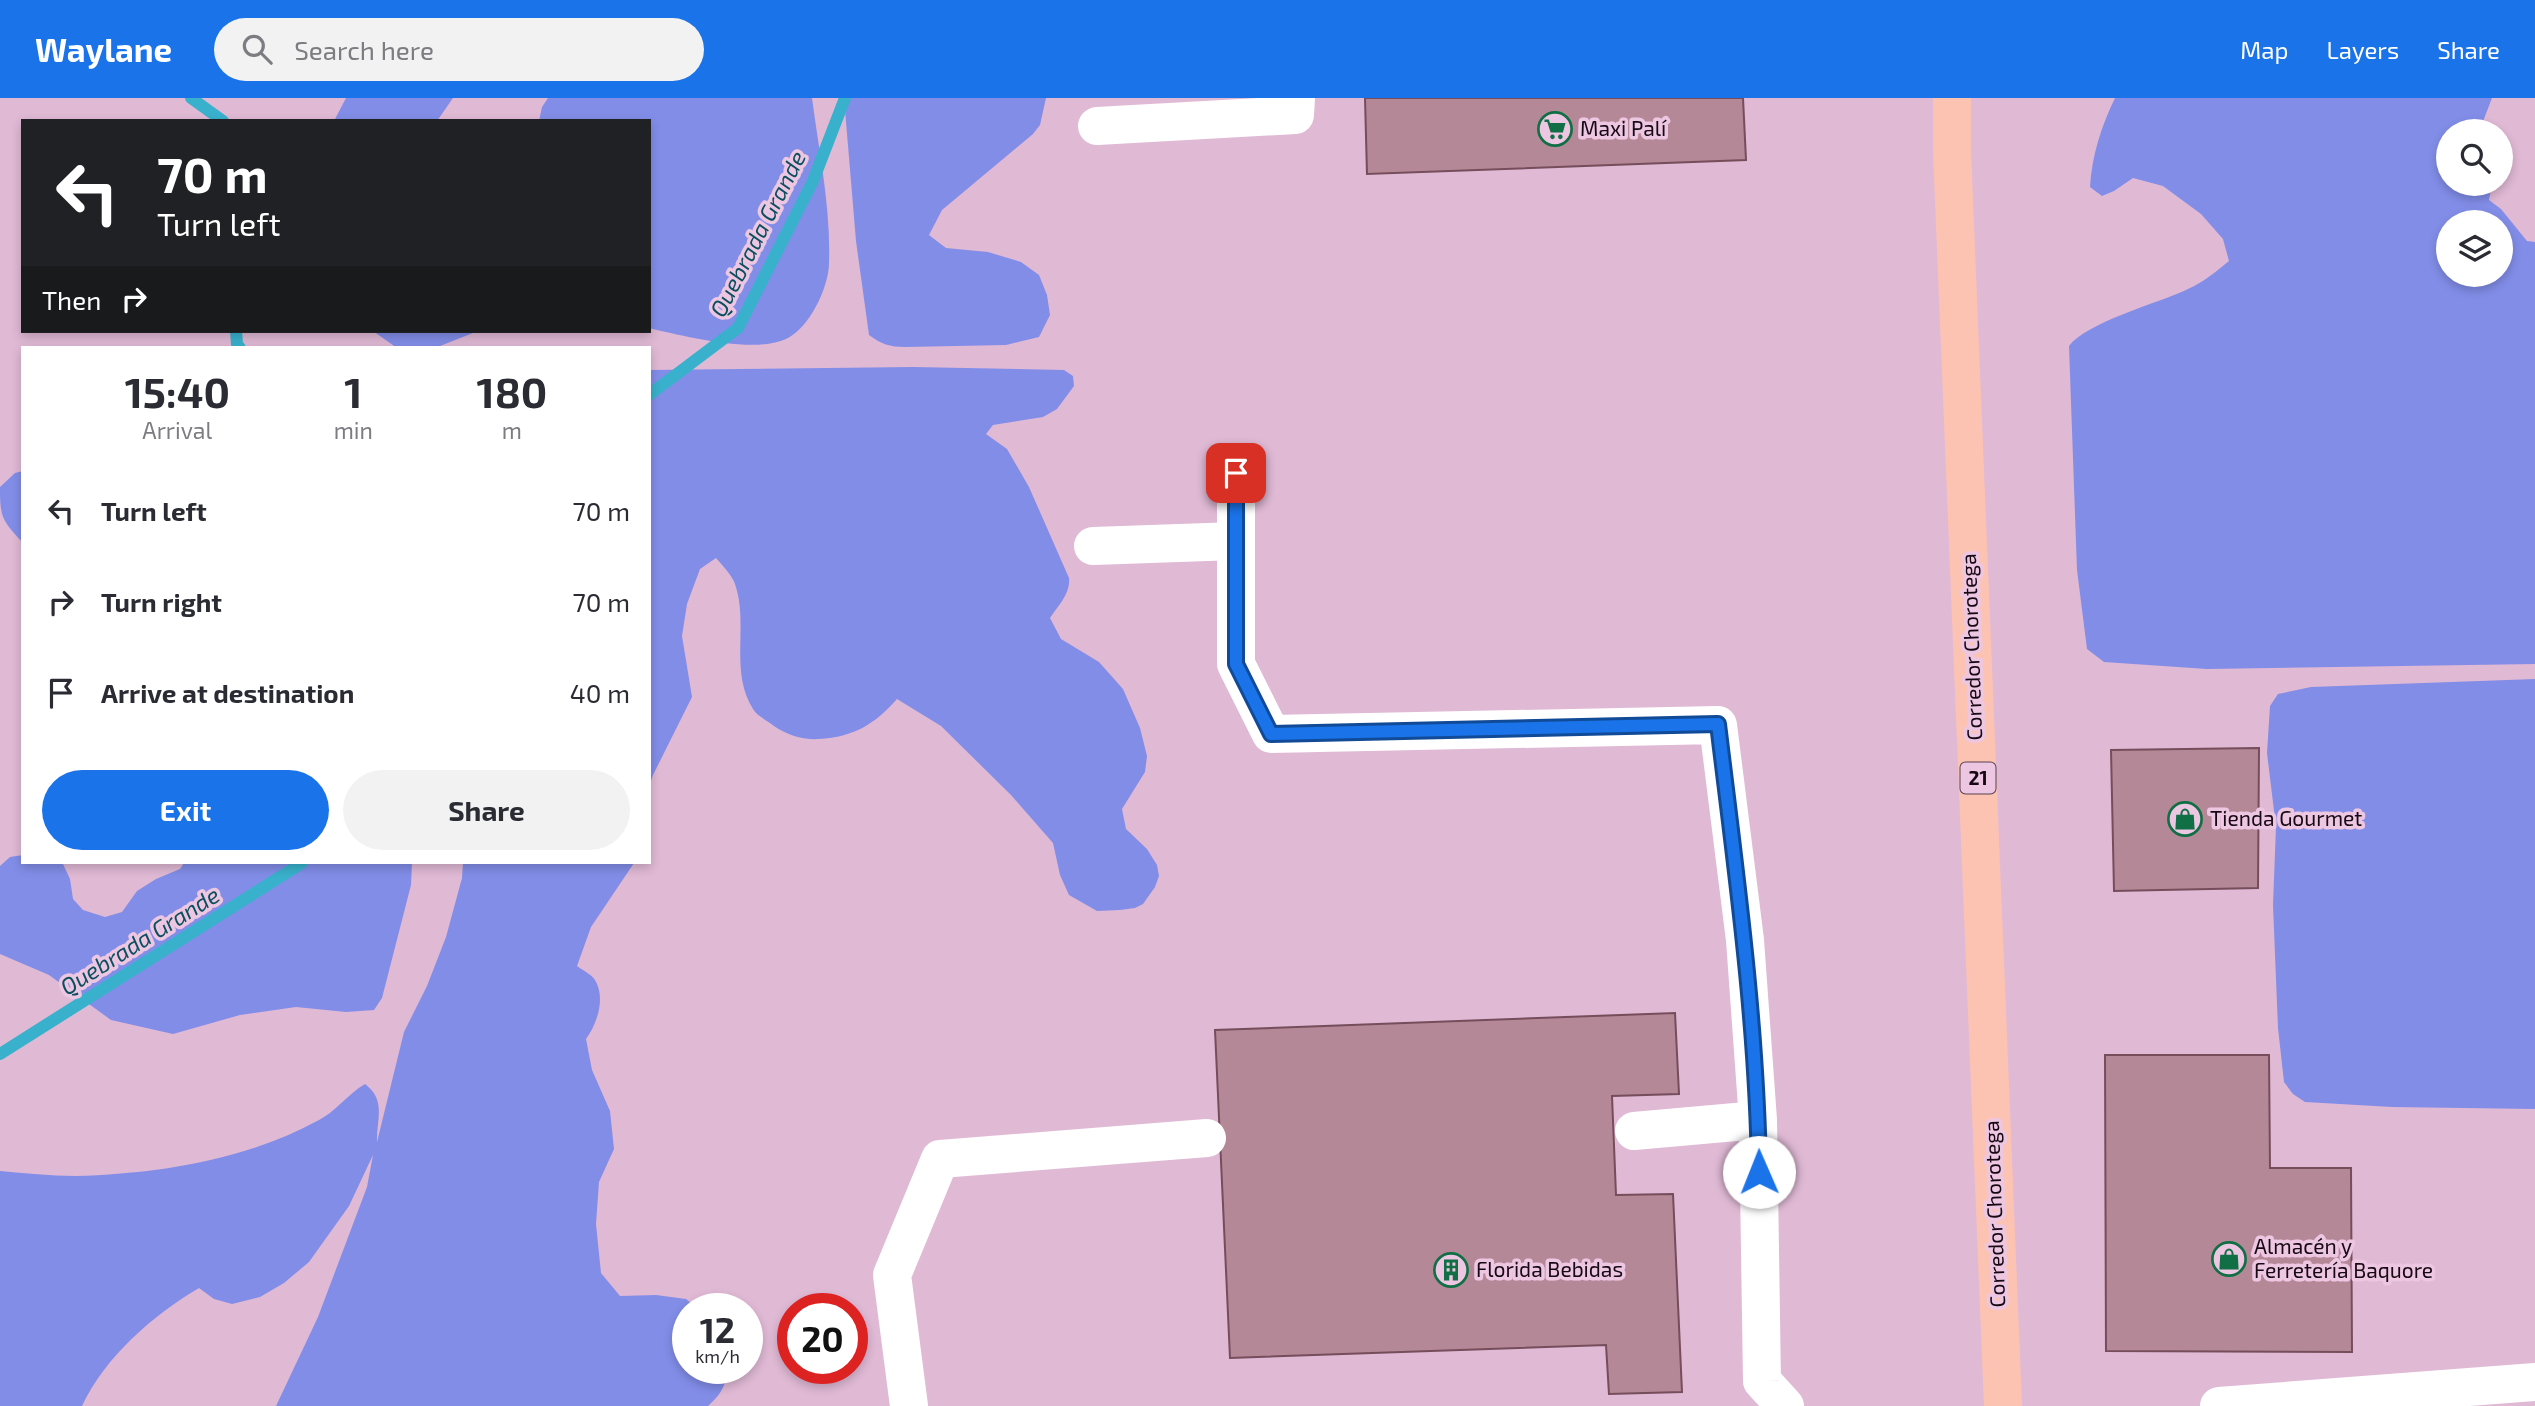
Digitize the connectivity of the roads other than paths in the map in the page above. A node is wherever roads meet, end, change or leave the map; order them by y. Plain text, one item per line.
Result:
1 (1296, 98) edge
2 (1952, 98) edge
3 (1097, 126) dead end
4 (1236, 473) dead end
5 (1236, 541) junction
6 (1093, 546) dead end
7 (1758, 1119) junction
8 (1634, 1131) dead end
9 (1207, 1138) dead end
10 (2535, 1382) edge
11 (909, 1406) edge
12 (1785, 1406) edge
13 (2003, 1406) edge
14 (2219, 1406) edge

1 - 3 lane
2 - 13 main road, Corredor Chorotega / 21
4 - 5 lane
5 - 6 lane
5 - 7 lane
7 - 8 lane
7 - 12 lane
9 - 11 lane
10 - 14 lane

